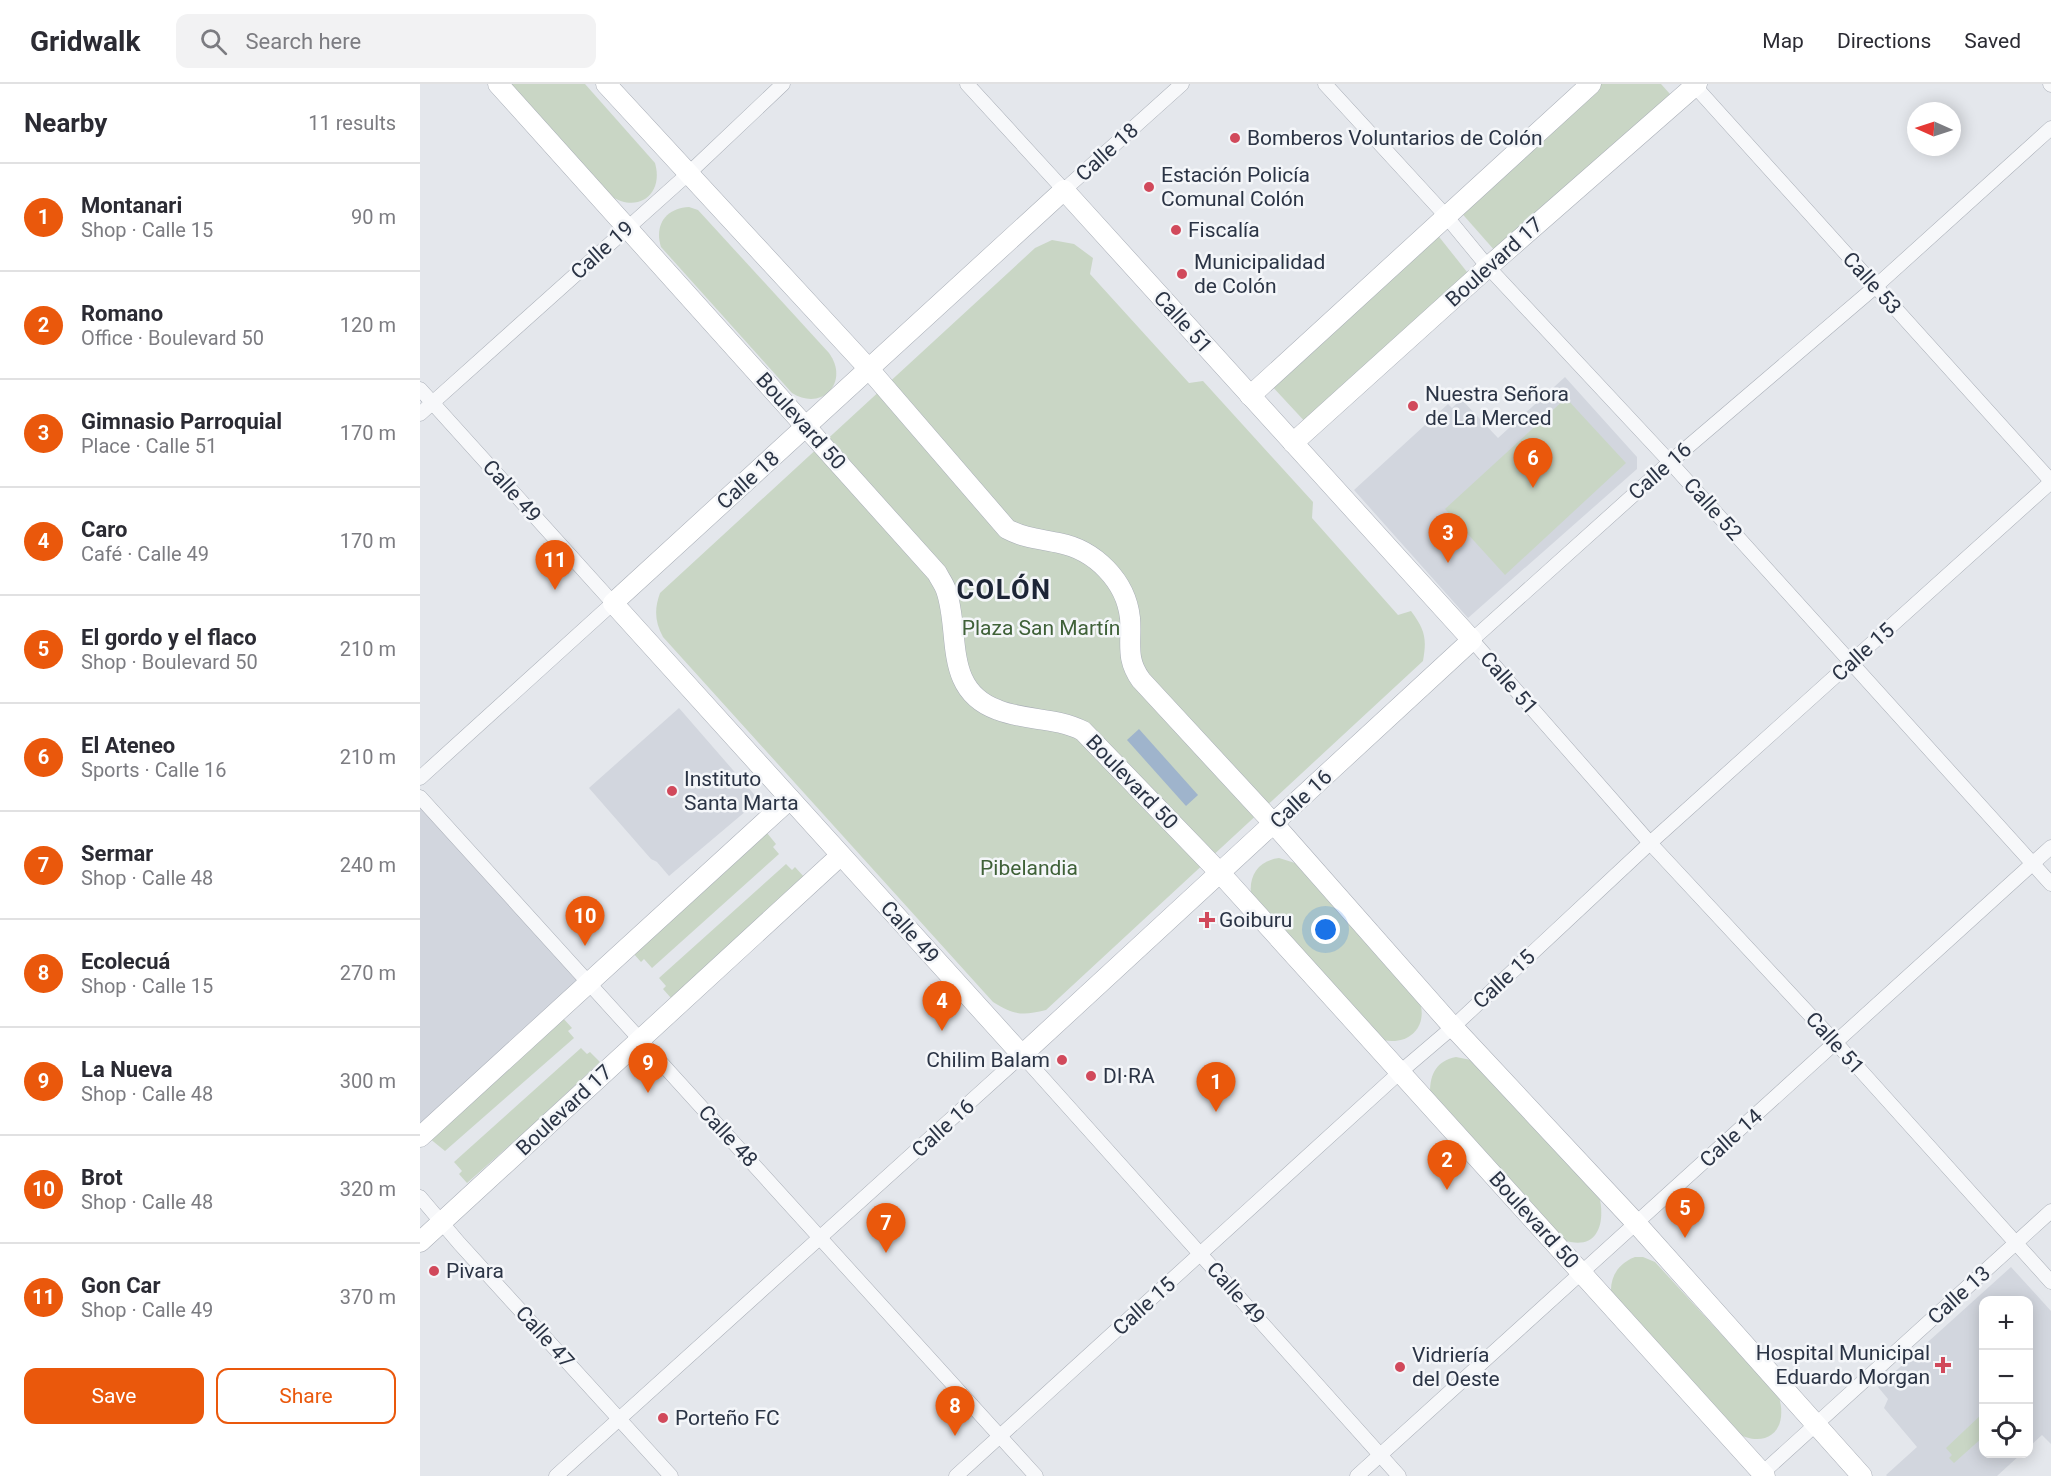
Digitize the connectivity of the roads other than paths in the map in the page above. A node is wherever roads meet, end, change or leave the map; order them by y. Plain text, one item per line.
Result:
1 (498, 84) edge
2 (606, 84) edge
3 (783, 84) edge
4 (967, 84) edge
5 (1182, 84) edge
6 (1325, 84) edge
7 (1591, 84) edge
8 (1695, 85) edge
9 (2051, 128) edge
10 (689, 173) junction
11 (1064, 190) junction
12 (1446, 216) junction
13 (627, 227) junction
14 (1488, 267) junction
15 (1875, 286) junction
16 (869, 369) junction
17 (420, 389) edge
18 (1250, 396) junction
19 (432, 403) junction
20 (420, 414) edge
21 (806, 426) junction
22 (1293, 443) junction
23 (1670, 462) junction
24 (2051, 482) edge
25 (613, 603) junction
26 (1472, 640) junction
27 (1852, 663) junction
28 (420, 778) edge
29 (420, 797) edge
30 (790, 799) junction
31 (1274, 824) junction
32 (1650, 843) junction
33 (2051, 847) edge
34 (840, 856) junction
35 (2032, 864) junction
36 (1221, 874) junction
37 (2051, 884) edge
38 (589, 984) junction
39 (1453, 1027) junction
40 (639, 1041) junction
41 (1836, 1043) junction
42 (1022, 1055) junction
43 (1399, 1073) junction
44 (420, 1137) edge
45 (420, 1197) edge
46 (2051, 1211) edge
47 (441, 1223) junction
48 (1636, 1223) junction
49 (822, 1238) junction
50 (420, 1242) edge
51 (2016, 1243) junction
52 (1202, 1255) junction
53 (1581, 1272) junction
54 (2051, 1282) edge
55 (618, 1419) junction
56 (1815, 1426) junction
57 (999, 1436) junction
58 (1380, 1455) junction
59 (1762, 1475) edge
60 (556, 1476) edge
61 (671, 1476) edge
62 (956, 1476) edge
63 (1036, 1476) edge
64 (1357, 1476) edge
65 (1399, 1476) edge
66 (1862, 1476) edge

1 - 13 main road, Boulevard 50
2 - 10 main road
3 - 10 street, Calle 19
4 - 11 street, Calle 51
5 - 11 street, Calle 18
6 - 12 street, Calle 52
7 - 12 main road
8 - 14 main road, Boulevard 17
8 - 15 street, Calle 53
9 - 15 street, Calle 16
10 - 13 street, Calle 19
10 - 16 main road
11 - 16 main road, Calle 18
11 - 18 main road, Calle 51
12 - 14 street, Calle 52
12 - 18 main road
13 - 19 street, Calle 19
13 - 21 main road, Boulevard 50
14 - 22 main road, Boulevard 17
14 - 23 street, Calle 52
15 - 23 street, Calle 16
15 - 24 street, Calle 53
16 - 21 main road, Calle 18
16 - 31 main road
17 - 19 street, Calle 49
18 - 22 main road, Calle 51
19 - 20 street, Calle 19
19 - 25 street, Calle 49
21 - 25 main road, Calle 18
21 - 36 main road, Boulevard 50
22 - 26 main road, Calle 51
23 - 26 street, Calle 16
23 - 27 street, Calle 52
24 - 27 street, Calle 15
25 - 28 street, Calle 18
25 - 30 main road, Calle 49
26 - 31 main road, Calle 16
26 - 32 street, Calle 51
27 - 32 street, Calle 15
27 - 35 street, Calle 52
29 - 38 street, Calle 48
30 - 34 main road, Calle 49
30 - 38 main road
31 - 36 main road, Calle 16
31 - 39 main road
32 - 39 street, Calle 15
32 - 41 street, Calle 51
33 - 35 street, Calle 14
34 - 40 main road, Boulevard 17
34 - 42 main road, Calle 49
35 - 37 street, Calle 52
35 - 41 street, Calle 14
36 - 42 main road, Calle 16
36 - 43 main road, Boulevard 50
38 - 40 street, Calle 48
38 - 44 main road
39 - 43 street, Calle 15
39 - 48 main road
40 - 47 main road, Boulevard 17
40 - 49 street, Calle 48
41 - 48 street, Calle 14
41 - 51 street, Calle 51
42 - 49 street, Calle 16
42 - 52 street, Calle 49
43 - 52 street, Calle 15
43 - 53 main road, Boulevard 50
45 - 47 street, Calle 47
46 - 51 street, Calle 13
47 - 50 main road, Boulevard 17
47 - 55 street, Calle 47
48 - 53 street, Calle 14
48 - 56 main road
49 - 55 street, Calle 16
49 - 57 street, Calle 48
51 - 54 street, Calle 51
51 - 56 street, Calle 13
52 - 57 street, Calle 15
52 - 58 street, Calle 49
53 - 58 street, Calle 14
53 - 59 main road, Boulevard 50
55 - 60 street, Calle 16
55 - 61 street, Calle 47
56 - 59 street, Calle 13
56 - 66 main road
57 - 62 street, Calle 15
57 - 63 street, Calle 48
58 - 64 street, Calle 14
58 - 65 street, Calle 49

